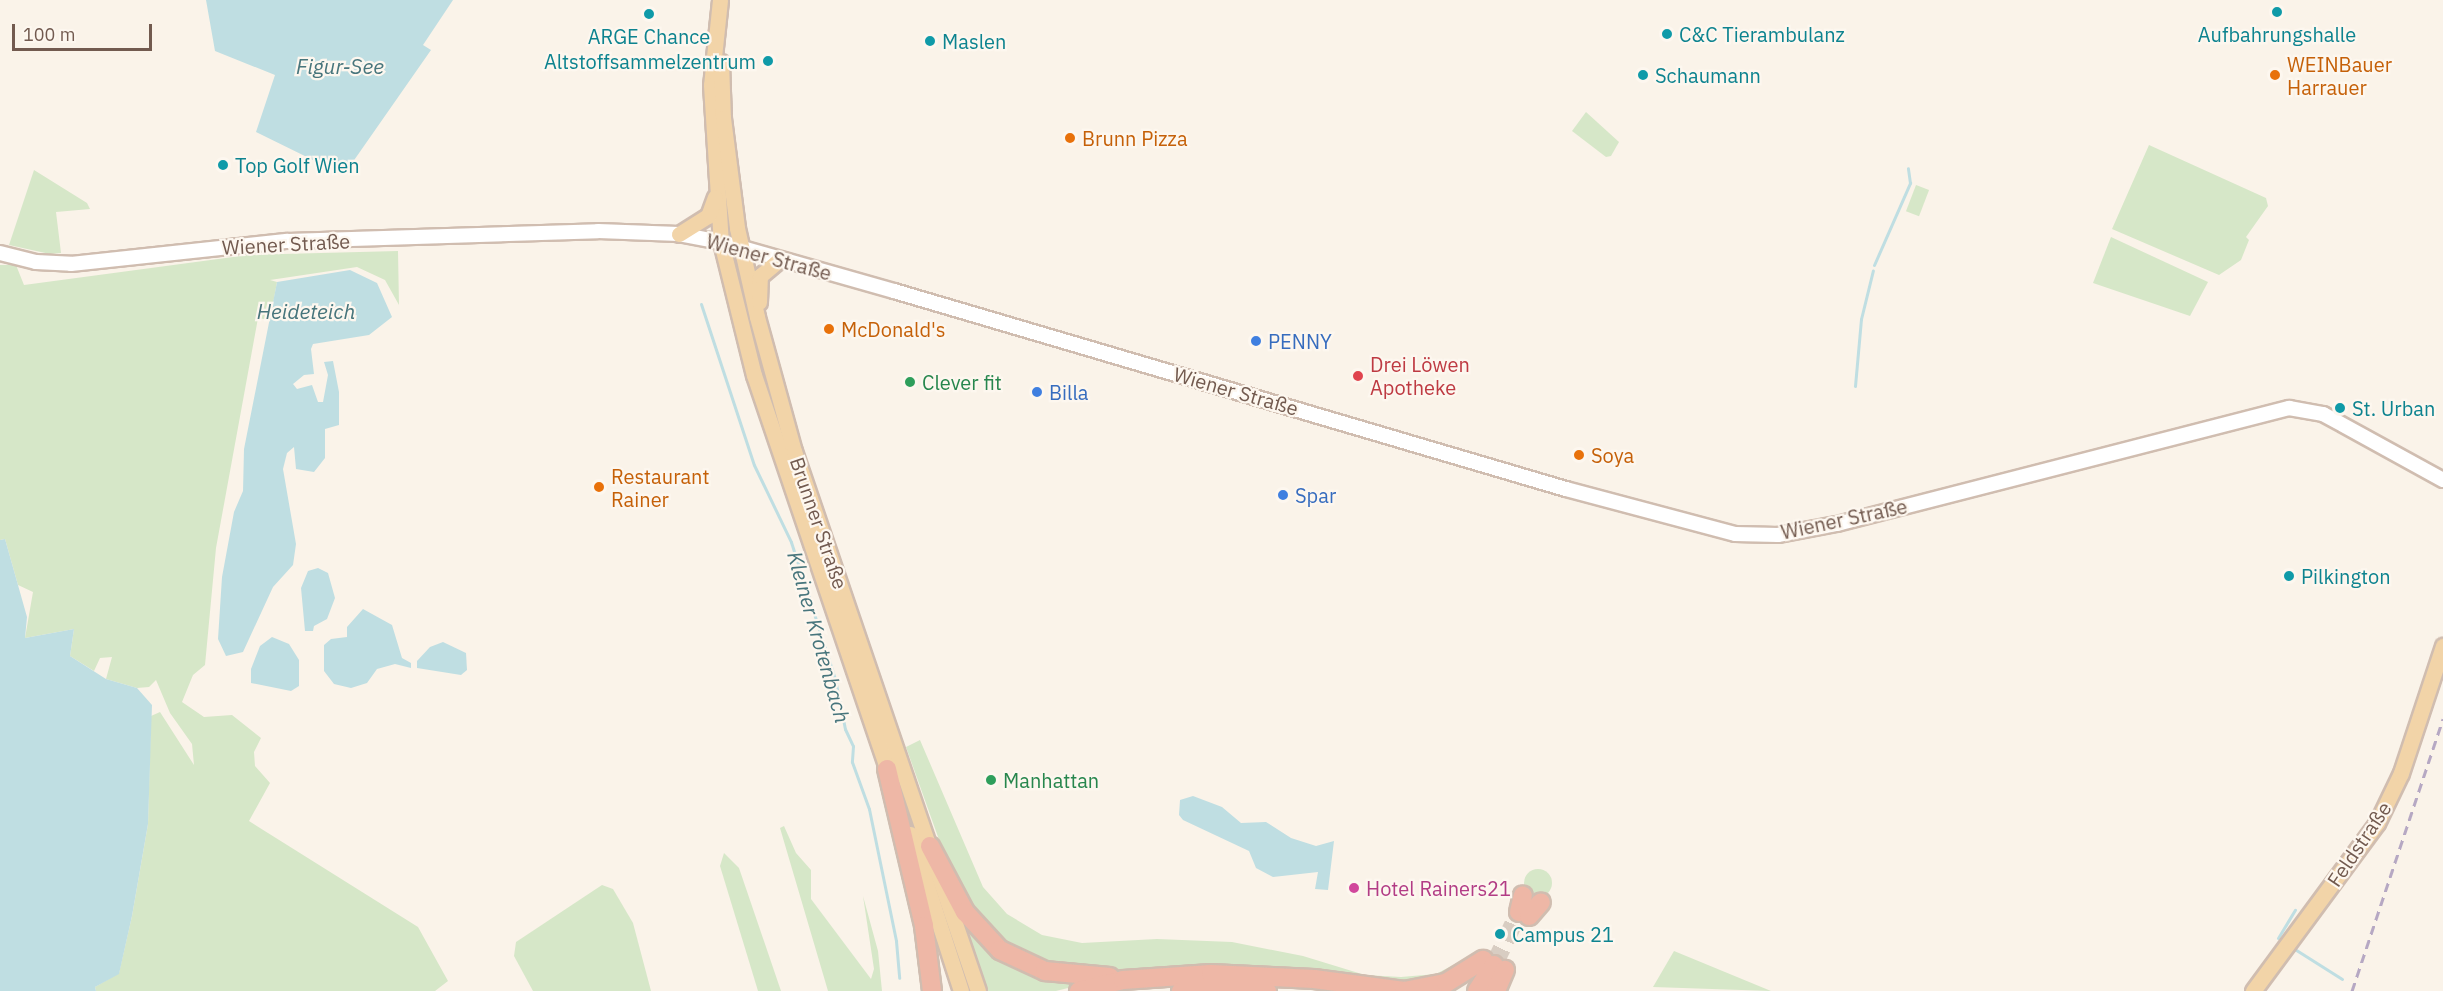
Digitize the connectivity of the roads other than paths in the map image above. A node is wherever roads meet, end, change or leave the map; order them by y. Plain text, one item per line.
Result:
1 (720, 0) edge
2 (718, 41) junction
3 (716, 195) junction
4 (679, 234) junction
5 (721, 242) junction
6 (741, 248) junction
7 (0, 253) edge
8 (780, 259) junction
9 (765, 340) junction
10 (2443, 480) edge
11 (2443, 646) edge
12 (887, 769) junction
13 (930, 846) junction
14 (1541, 902) dead end
15 (1524, 908) dead end
16 (1494, 965) junction
17 (1282, 977) junction
18 (1123, 980) junction
19 (932, 991) edge
20 (961, 991) edge
21 (978, 991) edge
22 (1079, 991) edge
23 (1181, 991) edge
24 (1267, 991) edge
25 (1342, 991) edge
26 (1477, 991) edge
27 (1496, 991) edge
28 (1503, 991) edge
29 (2253, 991) edge

1 - 2 main road
2 - 3 main road, Brunner Straße
2 - 6 main road, Brunner Straße
3 - 4 main road
3 - 5 main road, Brunner Straße
4 - 5 main road, Wiener Straße
4 - 7 main road, Wiener Straße
5 - 6 main road, Wiener Straße
5 - 12 main road, Brunner Straße
6 - 8 main road, Wiener Straße
6 - 9 main road, Brunner Straße
8 - 9 main road
8 - 10 main road, Wiener Straße
9 - 13 main road, Brunner Straße
11 - 29 main road, Feldstraße
12 - 19 highway
12 - 20 main road, Brunner Straße
13 - 18 highway
13 - 21 main road, Brunner Straße
14 - 15 highway
16 - 17 highway
16 - 26 highway
16 - 27 highway
16 - 28 highway
17 - 18 highway
17 - 25 highway
18 - 22 highway
23 - 24 highway

